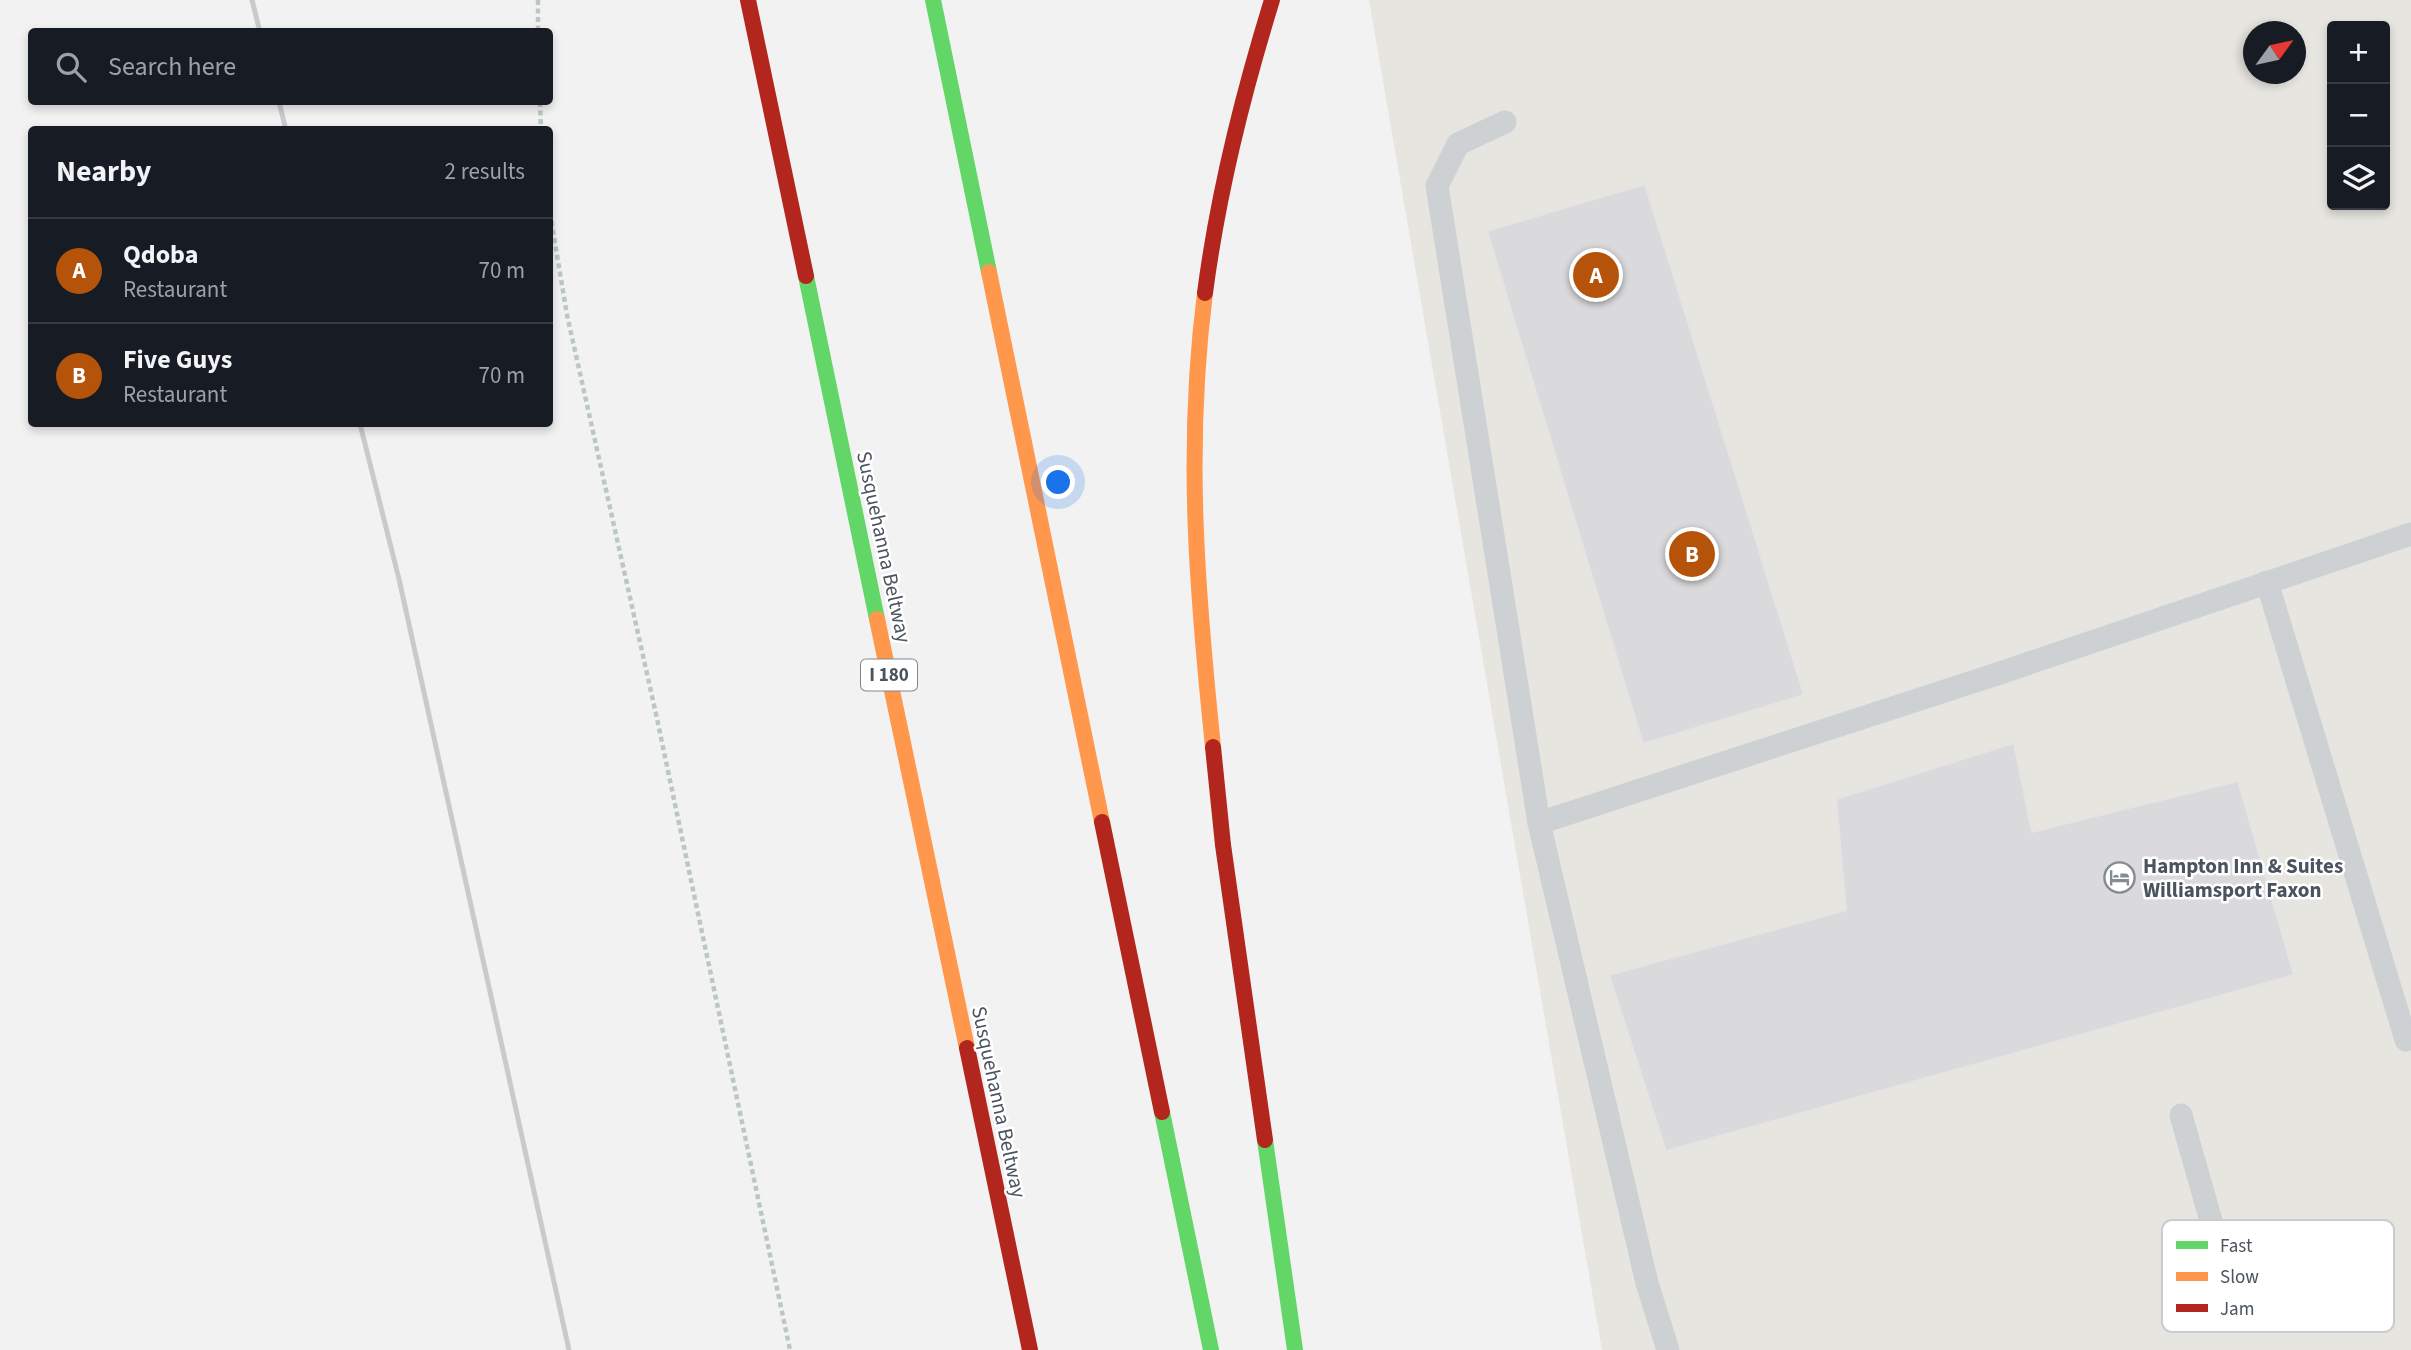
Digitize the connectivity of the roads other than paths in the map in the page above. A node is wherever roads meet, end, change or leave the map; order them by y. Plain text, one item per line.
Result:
1 (748, 0) edge
2 (933, 0) edge
3 (1272, 0) edge
4 (1505, 122) dead end
5 (2411, 534) edge
6 (2267, 582) junction
7 (1539, 822) junction
8 (2406, 1041) dead end
9 (2181, 1115) dead end
10 (2211, 1220) edge
11 (1030, 1350) edge
12 (1211, 1350) edge
13 (1294, 1350) edge
14 (1668, 1350) edge

1 - 11 highway, Susquehanna Beltway / I 180
2 - 12 highway
3 - 13 highway
4 - 7 lane
5 - 6 lane
6 - 7 lane
6 - 8 lane
7 - 14 lane
9 - 10 lane

